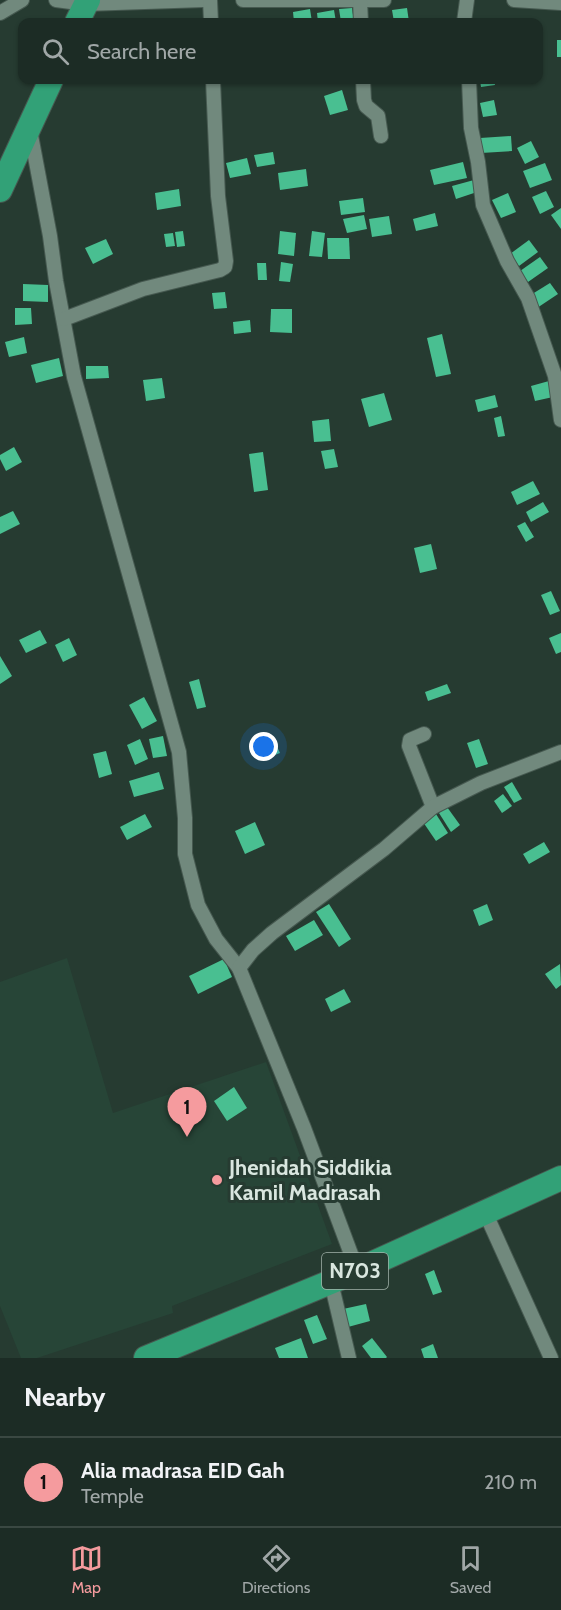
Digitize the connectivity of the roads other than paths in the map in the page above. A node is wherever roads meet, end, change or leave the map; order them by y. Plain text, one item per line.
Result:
1 (22, 0) edge
2 (56, 0) edge
3 (204, 0) edge
4 (210, 0) edge
5 (243, 0) edge
6 (384, 0) edge
7 (467, 0) edge
8 (514, 0) edge
9 (360, 1) edge
10 (561, 3) edge
11 (84, 9) edge
12 (0, 12) edge
13 (211, 18) edge
14 (361, 18) edge
15 (465, 18) edge
16 (49, 84) edge
17 (213, 84) edge
18 (363, 84) edge
19 (469, 84) edge
20 (29, 127) junction
21 (381, 136) dead end
22 (0, 190) edge
23 (64, 319) junction
24 (561, 420) edge
25 (424, 734) dead end
26 (561, 752) edge
27 (433, 807) junction
28 (239, 968) junction
29 (561, 1178) edge
30 (485, 1212) junction
31 (357, 1270) junction
32 (331, 1282) junction
33 (146, 1358) edge
34 (349, 1358) edge
35 (551, 1358) edge

1 - 12 street
2 - 11 street
3 - 11 street
4 - 13 street
5 - 9 street
6 - 9 street
7 - 15 street
8 - 10 street
9 - 14 street
16 - 20 highway
17 - 23 street
18 - 21 street
19 - 24 street
20 - 22 highway
20 - 23 street
23 - 28 street
25 - 27 street
26 - 27 street
27 - 28 street
28 - 31 street
29 - 30 highway, N703
30 - 31 highway, N703
30 - 35 street
31 - 32 highway, N703
32 - 33 highway, N703
32 - 34 street

